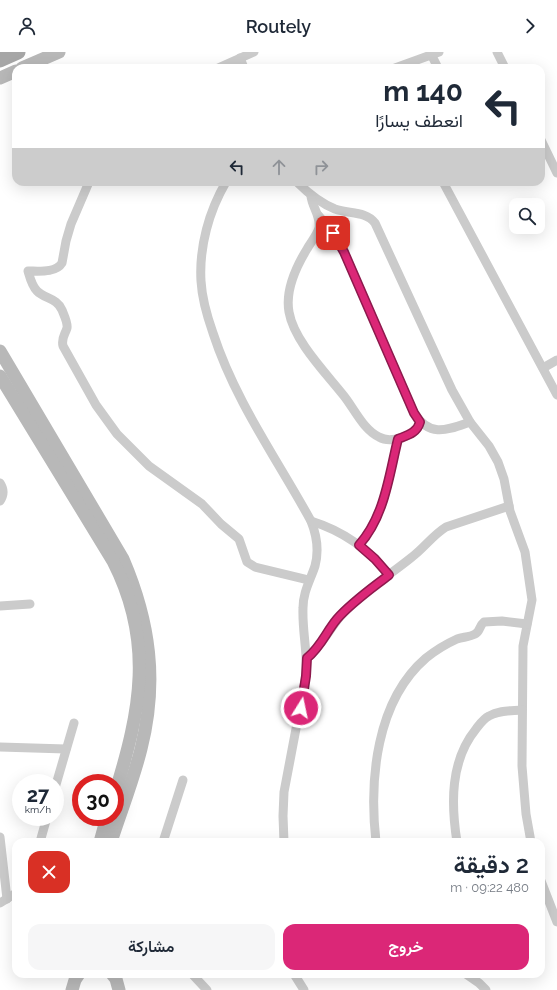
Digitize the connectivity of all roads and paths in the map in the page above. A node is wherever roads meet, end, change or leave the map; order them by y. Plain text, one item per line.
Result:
1 (18, 52) edge
2 (58, 52) edge
3 (254, 52) edge
4 (497, 52) edge
5 (436, 54) edge
6 (240, 58) junction
7 (0, 60) edge
8 (31, 64) edge
9 (227, 64) edge
10 (242, 64) edge
11 (404, 64) edge
12 (437, 64) edge
13 (503, 64) edge
14 (12, 73) edge
15 (0, 78) edge
16 (545, 148) edge
17 (557, 172) edge
18 (87, 186) edge
19 (224, 186) edge
20 (301, 186) edge
21 (445, 186) edge
22 (311, 196) junction
23 (318, 216) junction
24 (0, 351) edge
25 (557, 360) edge
26 (543, 368) junction
27 (0, 376) edge
28 (557, 395) edge
29 (420, 422) junction
30 (470, 422) junction
31 (398, 439) junction
32 (0, 482) edge
33 (0, 501) edge
34 (508, 506) junction
35 (311, 521) junction
36 (359, 545) junction
37 (389, 575) junction
38 (309, 580) junction
39 (30, 604) dead end
40 (0, 606) edge
41 (527, 624) junction
42 (307, 658) junction
43 (522, 710) junction
44 (74, 723) dead end
45 (0, 746) edge
46 (66, 749) junction
47 (59, 774) edge
48 (120, 774) edge
49 (182, 780) dead end
50 (44, 826) edge
51 (105, 826) edge
52 (0, 837) edge
53 (41, 838) edge
54 (101, 838) edge
55 (112, 838) edge
56 (164, 838) edge
57 (284, 838) edge
58 (376, 838) edge
59 (456, 838) edge
60 (530, 838) edge
61 (545, 891) edge
62 (4, 901) edge
63 (557, 922) edge
64 (76, 978) edge
65 (115, 978) edge
66 (196, 978) edge
67 (295, 978) edge
68 (472, 978) edge
69 (71, 989) edge
70 (119, 990) edge
71 (207, 990) edge
72 (304, 990) edge
73 (486, 990) edge

1 - 7 main road
2 - 8 street
3 - 6 street
4 - 13 street
5 - 11 street
5 - 12 street
6 - 9 street
6 - 10 street
14 - 15 street
16 - 17 street
18 - 38 street
19 - 35 street
20 - 22 street
21 - 26 street
22 - 23 street
22 - 30 street
23 - 29 street
23 - 31 street
24 - 55 street
25 - 26 street
26 - 28 street
27 - 48 street
29 - 30 street
29 - 31 street
30 - 34 street
31 - 36 street
32 - 33 street
34 - 37 street
34 - 41 street
35 - 36 street
35 - 38 street
36 - 37 street
37 - 42 street
38 - 42 street
39 - 40 street
41 - 43 street
41 - 58 street
42 - 57 street
43 - 59 street
43 - 60 street
44 - 46 street
45 - 46 street
46 - 47 street
49 - 56 street
50 - 53 street
51 - 54 street
52 - 62 street
61 - 63 street
64 - 69 street
65 - 70 street
66 - 71 street
67 - 72 street
68 - 73 street

